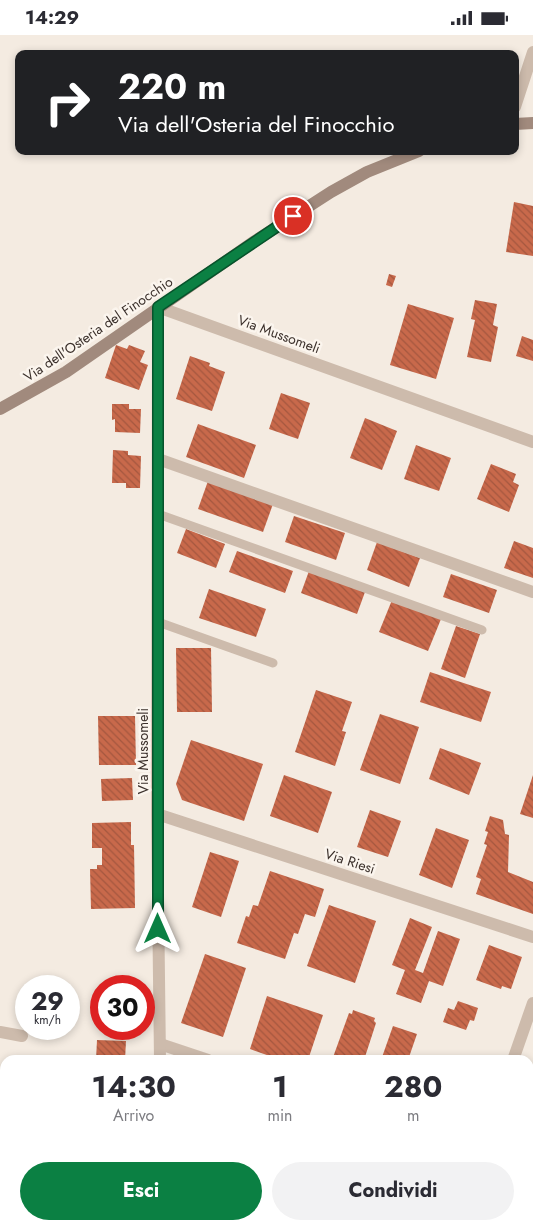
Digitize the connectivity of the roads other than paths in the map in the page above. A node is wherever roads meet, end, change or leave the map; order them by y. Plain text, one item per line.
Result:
1 (533, 51) edge
2 (519, 95) edge
3 (533, 123) edge
4 (519, 124) edge
5 (409, 155) edge
6 (158, 307) junction
7 (0, 409) edge
8 (533, 442) edge
9 (158, 459) junction
10 (158, 514) junction
11 (533, 592) edge
12 (158, 621) junction
13 (482, 629) dead end
14 (273, 663) dead end
15 (158, 814) junction
16 (533, 937) edge
17 (533, 1003) edge
18 (0, 1033) edge
19 (15, 1035) edge
20 (160, 1043) junction
21 (160, 1055) edge
22 (194, 1055) edge
23 (515, 1055) edge

1 - 2 street
3 - 4 street
5 - 6 street, Via dell'Osteria del Finocchio
6 - 7 street, Via dell'Osteria del Finocchio
6 - 8 street, Via Mussomeli
6 - 9 street, Via Mussomeli
9 - 10 street, Via Mussomeli
9 - 11 street
10 - 12 street, Via Mussomeli
10 - 13 lane
12 - 14 lane
12 - 15 street, Via Mussomeli
15 - 16 street, Via Riesi
15 - 20 street, Via Mussomeli
17 - 23 street
18 - 19 street
20 - 21 street, Via Mussomeli
20 - 22 street

